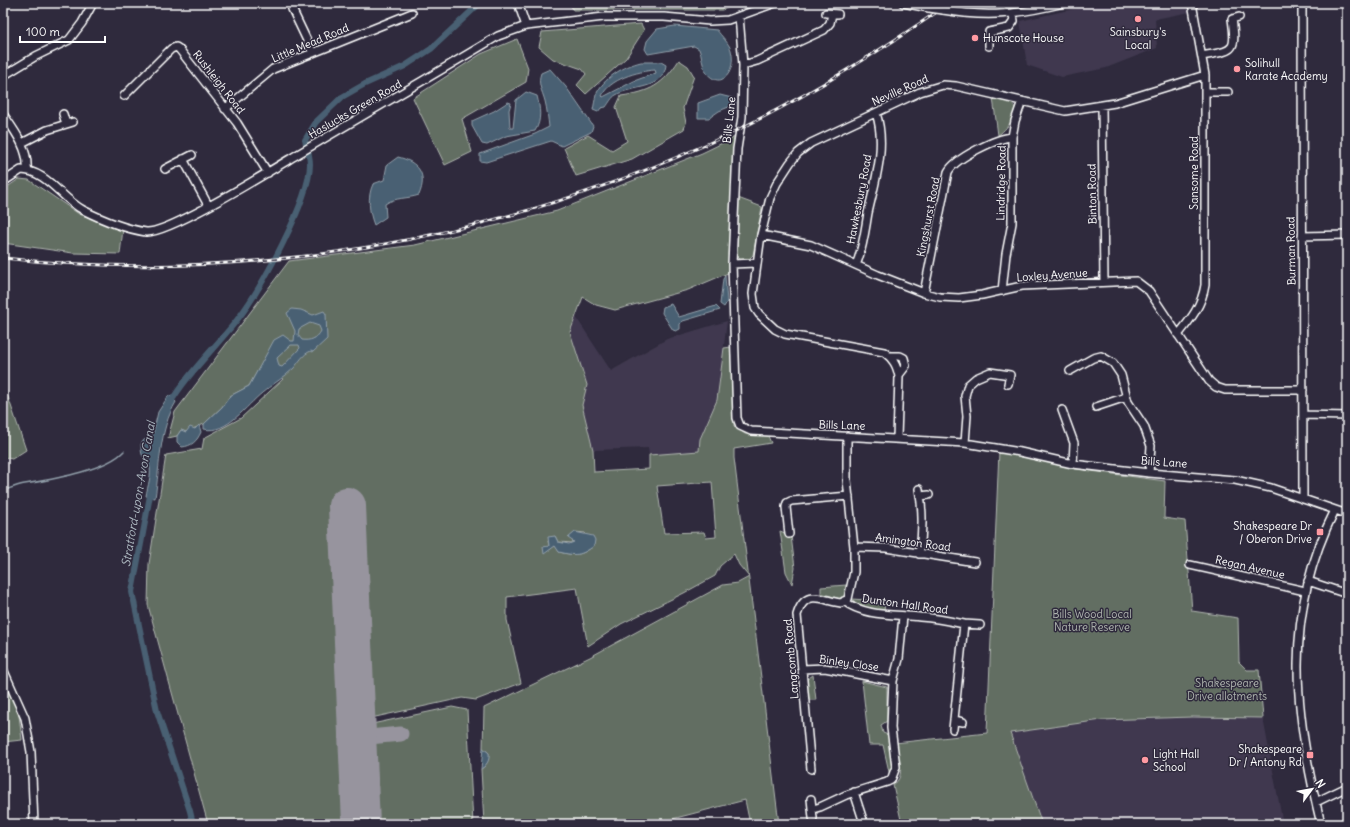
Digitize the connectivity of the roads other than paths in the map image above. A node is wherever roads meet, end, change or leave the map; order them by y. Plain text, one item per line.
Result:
1 (93, 3) edge
2 (518, 3) edge
3 (775, 3) edge
4 (903, 3) edge
5 (1064, 3) edge
6 (1192, 3) edge
7 (1302, 3) edge
8 (919, 5) edge
9 (292, 9) dead end
10 (412, 13) dead end
11 (832, 14) dead end
12 (1013, 14) junction
13 (739, 16) junction
14 (1239, 18) dead end
15 (526, 26) junction
16 (989, 46) dead end
17 (313, 53) junction
18 (1202, 56) junction
19 (743, 65) junction
20 (1205, 75) junction
21 (3, 76) edge
22 (1205, 92) junction
23 (1228, 92) dead end
24 (124, 96) dead end
25 (1022, 101) junction
26 (1102, 106) junction
27 (225, 109) junction
28 (876, 113) junction
29 (3, 114) edge
30 (63, 114) dead end
31 (73, 122) dead end
32 (66, 124) junction
33 (1012, 137) junction
34 (22, 143) junction
35 (192, 155) dead end
36 (183, 159) junction
37 (166, 169) dead end
38 (27, 170) junction
39 (268, 173) junction
40 (3, 182) edge
41 (208, 205) junction
42 (761, 235) junction
43 (1347, 235) edge
44 (1302, 236) junction
45 (756, 263) junction
46 (732, 264) junction
47 (856, 265) junction
48 (1104, 282) junction
49 (1002, 291) junction
50 (924, 293) junction
51 (1178, 335) junction
52 (1083, 363) junction
53 (1070, 371) dead end
54 (1086, 371) dead end
55 (1008, 384) dead end
56 (1302, 390) junction
57 (1104, 396) dead end
58 (1126, 397) junction
59 (1106, 404) junction
60 (1096, 407) dead end
61 (1062, 410) dead end
62 (1303, 415) junction
63 (1347, 416) edge
64 (847, 436) junction
65 (897, 438) junction
66 (965, 443) junction
67 (1073, 464) junction
68 (1149, 473) junction
69 (929, 495) dead end
70 (849, 496) junction
71 (1303, 499) junction
72 (1335, 510) junction
73 (1347, 514) edge
74 (786, 530) dead end
75 (854, 548) junction
76 (969, 553) dead end
77 (919, 554) junction
78 (1190, 565) dead end
79 (1308, 581) junction
80 (1305, 591) junction
81 (1347, 594) edge
82 (844, 602) junction
83 (903, 616) junction
84 (964, 624) junction
85 (980, 625) dead end
86 (3, 669) edge
87 (802, 669) junction
88 (893, 681) junction
89 (954, 720) junction
90 (962, 722) dead end
91 (883, 728) dead end
92 (891, 728) junction
93 (953, 728) dead end
94 (810, 759) junction
95 (819, 759) dead end
96 (811, 769) dead end
97 (1347, 786) edge
98 (854, 792) junction
99 (811, 799) dead end
100 (1316, 802) junction
101 (812, 808) junction
102 (813, 818) dead end
103 (863, 820) dead end
104 (34, 824) edge
105 (1321, 824) edge

1 - 21 street
2 - 15 street
3 - 13 street, Haslucks Green Road
4 - 8 street
5 - 12 street
6 - 18 street, Sansome Road
7 - 44 street, Burman Road
8 - 12 street, bridge
9 - 17 street
10 - 17 street, Little Mead Road
11 - 19 street
12 - 16 street
13 - 15 street, Haslucks Green Road
13 - 19 street, Bills Lane
14 - 18 street
15 - 39 street, Haslucks Green Road
17 - 27 street, Little Mead Road
18 - 20 street, Sansome Road
19 - 46 street, Bills Lane
20 - 22 street, Sansome Road
20 - 26 street, Neville Road
22 - 23 street
22 - 51 street, Sansome Road
24 - 27 street, Rushleigh Road
25 - 26 street, Neville Road
25 - 28 street, Neville Road
25 - 33 street, Lindridge Road
26 - 48 street, Binton Road
27 - 39 street, Rushleigh Road
28 - 42 street, Neville Road
28 - 47 street, Hawkesbury Road
29 - 34 street
30 - 32 street
31 - 32 street
32 - 34 street
33 - 49 street, Lindridge Road
33 - 50 street, Kingshurst Road
34 - 38 street
35 - 36 street
36 - 37 street
36 - 41 street
38 - 40 street
38 - 41 street, Haslucks Green Road
39 - 41 street, Haslucks Green Road
42 - 45 street, Neville Road
42 - 47 street, Loxley Avenue
43 - 44 street
44 - 56 street, Burman Road
45 - 46 street
45 - 65 street, Neville Road
46 - 64 street, Bills Lane
47 - 50 street, Loxley Avenue
48 - 49 street, Loxley Avenue
48 - 51 street, Loxley Avenue
49 - 50 street, Loxley Avenue
51 - 56 street, Loxley Avenue
52 - 53 street
52 - 54 street
52 - 58 street
55 - 66 street
56 - 62 street, Burman Road
57 - 59 street
58 - 59 street
58 - 68 street
59 - 60 street
61 - 67 street
62 - 63 street
62 - 71 street, Burman Road
64 - 65 street, Bills Lane
64 - 70 street
65 - 66 street, Bills Lane
66 - 67 street, Bills Lane
67 - 68 street, Bills Lane
68 - 71 street, Bills Lane
69 - 77 street
70 - 74 street
70 - 75 street
71 - 72 street, Bills Lane
72 - 73 street, Bills Lane
72 - 79 street
75 - 77 street, Amington Road
75 - 82 street
76 - 77 street, Amington Road
78 - 80 street, Regan Avenue
79 - 80 street
79 - 81 street
80 - 100 street
82 - 83 street, Dunton Hall Road
82 - 87 street, Langcomb Road
83 - 84 street, Dunton Hall Road
83 - 88 street
84 - 85 street, Dunton Hall Road
84 - 89 street
86 - 104 street
87 - 88 street, Binley Close
87 - 94 street, Langcomb Road
88 - 92 street
89 - 90 street
89 - 93 street
91 - 92 street
92 - 98 street
94 - 95 street
94 - 96 street, Langcomb Road
97 - 100 street
98 - 101 street
98 - 103 street
99 - 101 street
100 - 105 street
101 - 102 street

